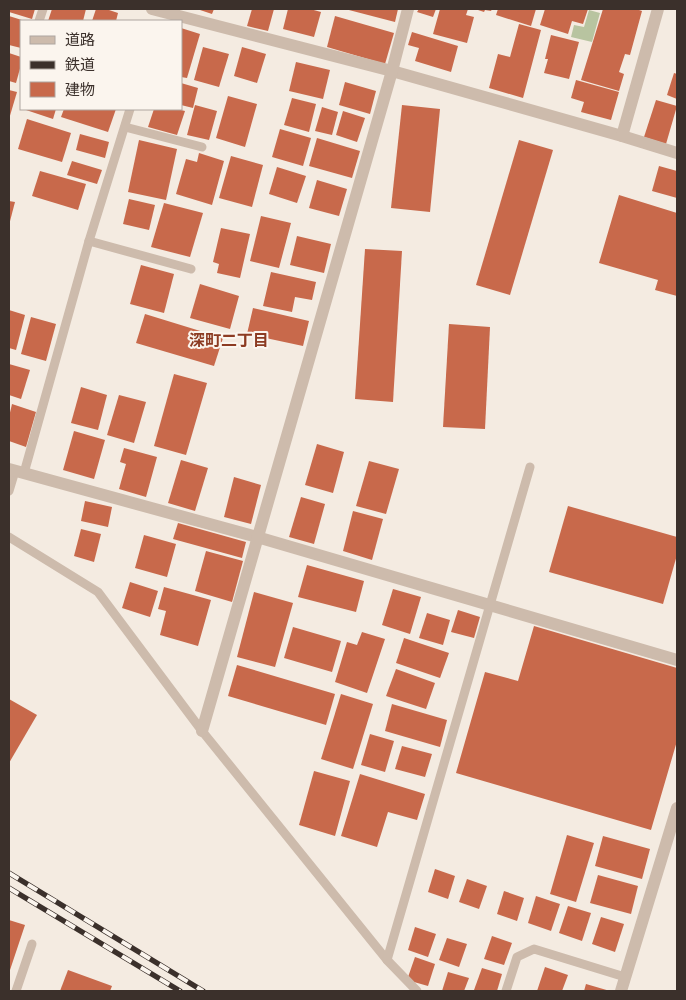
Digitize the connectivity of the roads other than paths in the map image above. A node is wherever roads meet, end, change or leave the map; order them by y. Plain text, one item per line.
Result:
1 (408, 9) edge
2 (658, 9) edge
3 (158, 12) edge
4 (392, 71) junction
5 (130, 110) edge
6 (125, 127) junction
7 (622, 136) junction
8 (202, 148) dead end
9 (677, 152) edge
10 (89, 241) junction
11 (191, 269) dead end
12 (530, 467) dead end
13 (16, 471) edge
14 (9, 491) edge
15 (9, 537) edge
16 (257, 537) junction
17 (490, 606) junction
18 (677, 660) edge
19 (202, 730) junction
20 (677, 808) edge
21 (32, 944) dead end
22 (387, 960) junction
23 (625, 977) junction
24 (16, 991) edge
25 (417, 991) edge
26 (506, 991) edge
27 (621, 991) edge

1 - 4 street
2 - 7 street
3 - 4 street
4 - 7 street
4 - 16 street
5 - 6 lane
6 - 8 lane
6 - 10 lane
7 - 9 street
10 - 11 lane
10 - 13 lane
12 - 17 lane
13 - 14 lane
13 - 16 street
15 - 19 lane
16 - 17 street
16 - 19 street
17 - 18 street
17 - 22 lane
19 - 22 lane
20 - 23 street
21 - 24 lane
22 - 25 lane
23 - 26 lane
23 - 27 street

